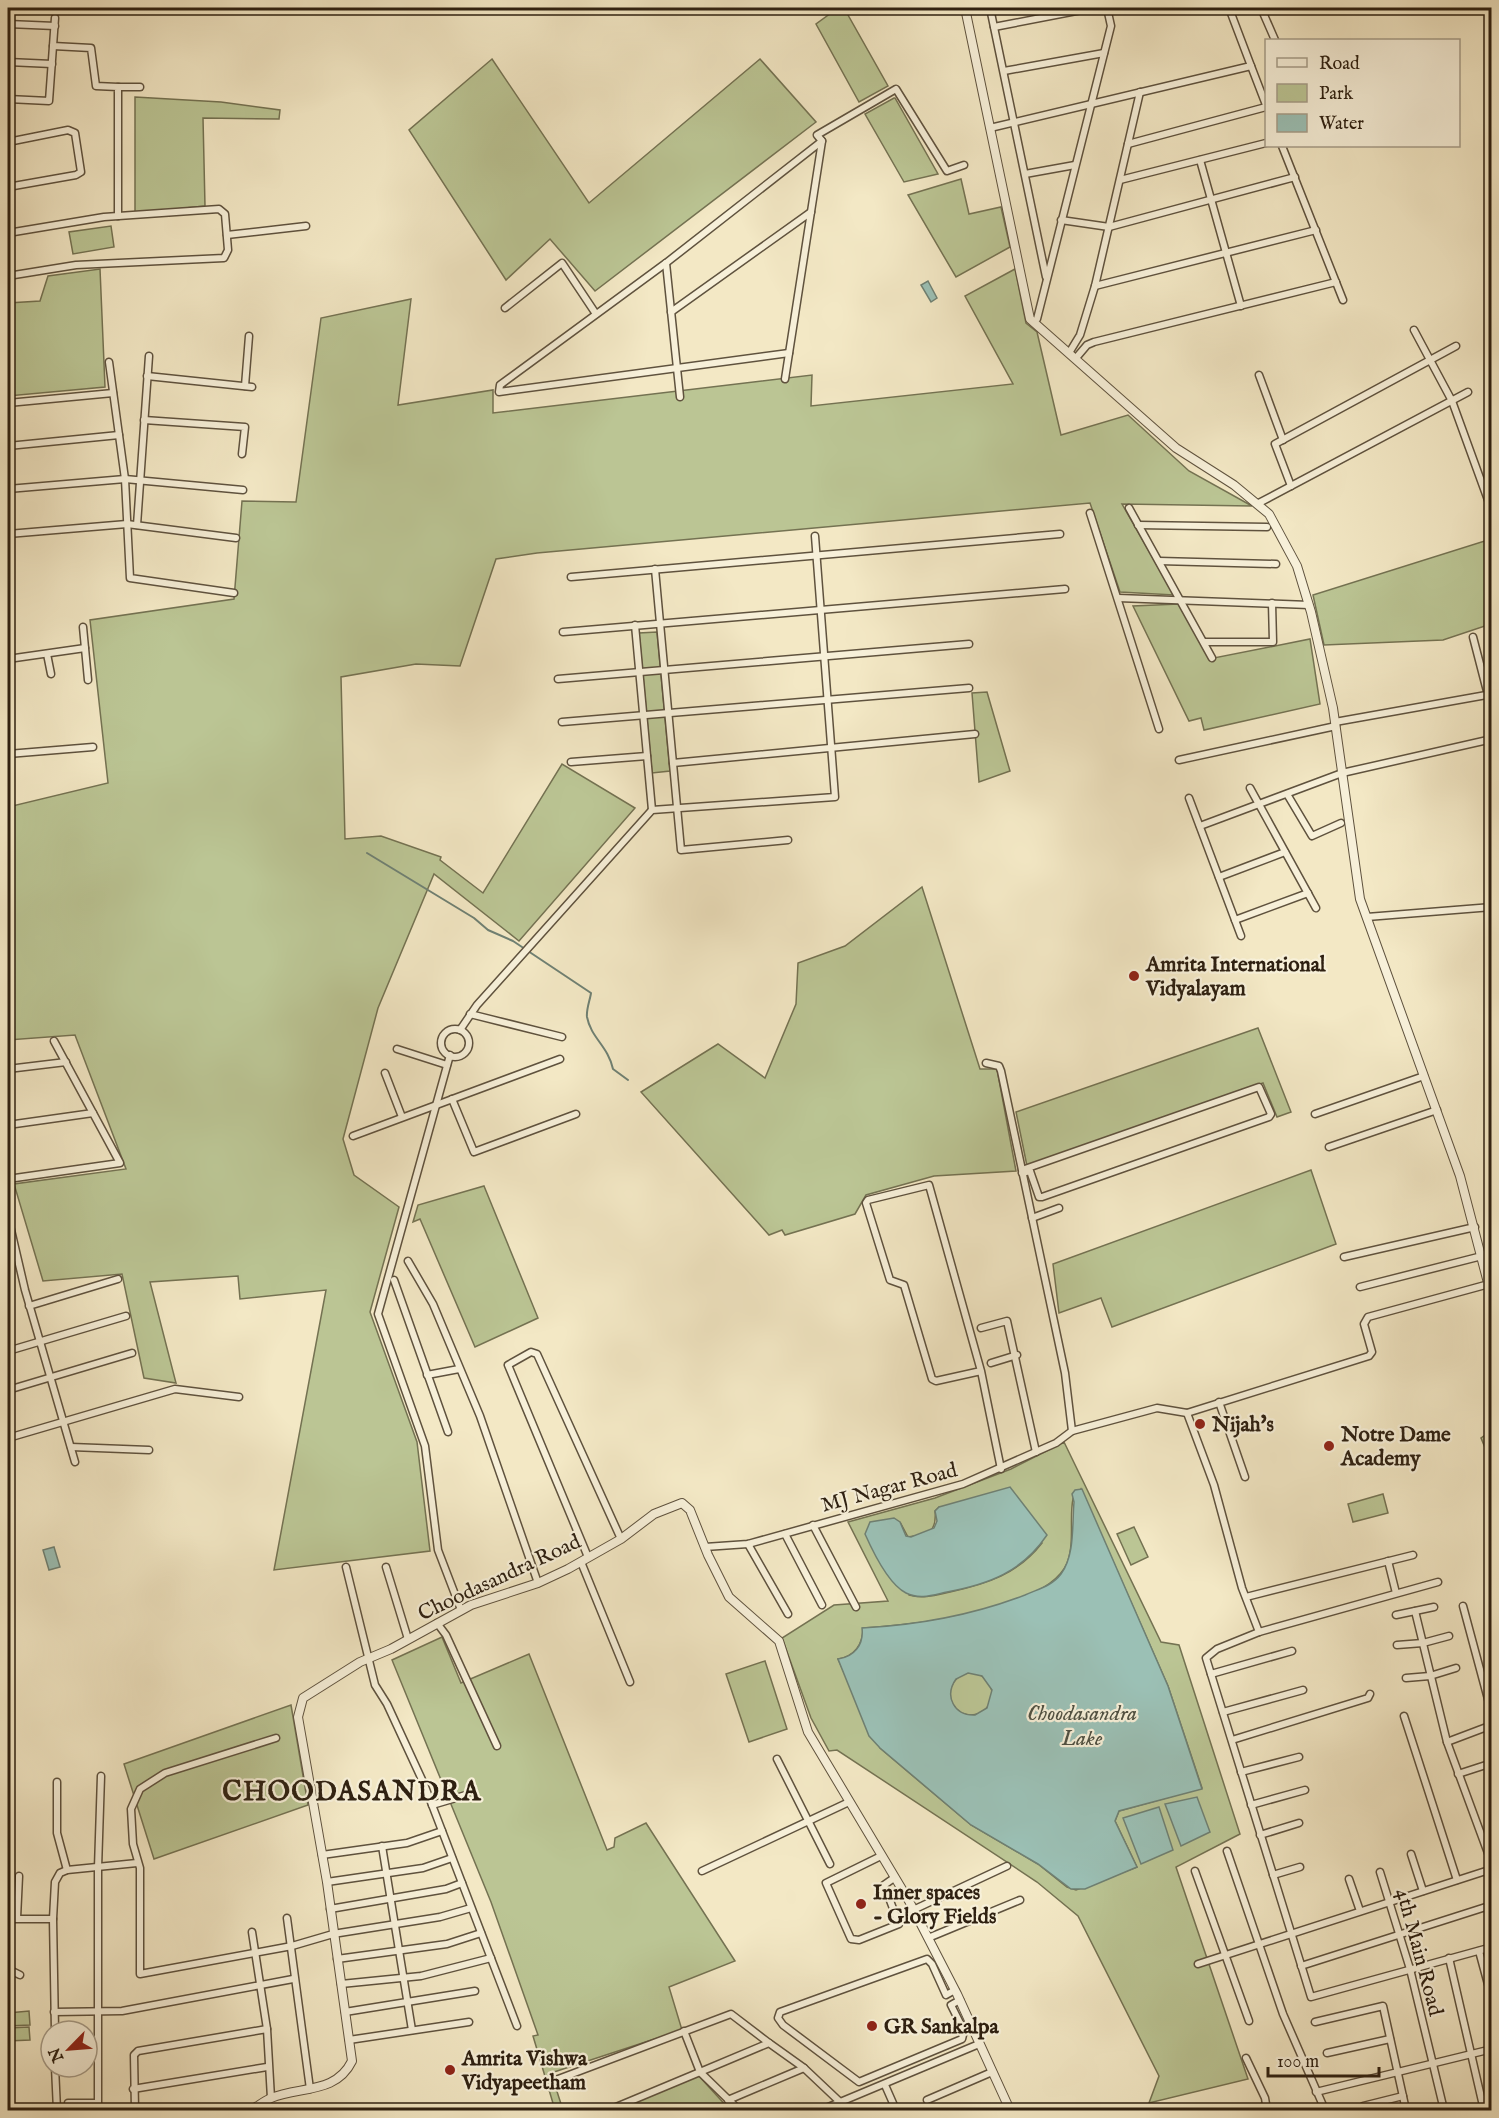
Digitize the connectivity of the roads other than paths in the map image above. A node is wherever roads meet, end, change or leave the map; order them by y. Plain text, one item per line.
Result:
1 (965, 8) edge
2 (990, 8) edge
3 (1092, 8) edge
4 (1107, 8) edge
5 (1229, 8) edge
6 (1261, 8) edge
7 (55, 18) dead end
8 (8, 24) edge
9 (55, 26) junction
10 (994, 27) junction
11 (1275, 39) edge
12 (53, 46) junction
13 (1104, 52) junction
14 (8, 62) edge
15 (52, 64) junction
16 (1251, 66) junction
17 (1004, 71) junction
18 (118, 87) junction
19 (141, 87) dead end
20 (1140, 92) junction
21 (8, 99) edge
22 (1091, 102) junction
23 (1265, 103) edge
24 (1265, 106) edge
25 (1014, 122) junction
26 (990, 128) junction
27 (8, 141) edge
28 (822, 141) junction
29 (1265, 143) edge
30 (1128, 144) junction
31 (1282, 147) edge
32 (1200, 160) junction
33 (964, 165) dead end
34 (1075, 165) junction
35 (1025, 174) junction
36 (1295, 177) junction
37 (1120, 180) junction
38 (8, 187) edge
39 (1211, 201) junction
40 (811, 212) junction
41 (118, 216) junction
42 (1061, 220) junction
43 (306, 226) dead end
44 (1109, 227) junction
45 (1316, 230) junction
46 (8, 233) edge
47 (226, 235) junction
48 (1226, 253) junction
49 (666, 263) junction
50 (8, 276) edge
51 (1046, 279) junction
52 (1336, 282) junction
53 (1095, 286) junction
54 (1343, 300) dead end
55 (1241, 306) junction
56 (505, 308) dead end
57 (671, 312) junction
58 (596, 314) junction
59 (1037, 319) dead end
60 (1414, 330) dead end
61 (249, 336) dead end
62 (1456, 346) dead end
63 (789, 353) junction
64 (149, 356) dead end
65 (1073, 356) junction
66 (1430, 360) junction
67 (109, 362) dead end
68 (677, 368) junction
69 (1259, 375) dead end
70 (147, 376) junction
71 (785, 379) dead end
72 (1468, 392) dead end
73 (113, 393) junction
74 (680, 397) dead end
75 (1452, 400) junction
76 (8, 403) edge
77 (144, 420) junction
78 (119, 435) junction
79 (1283, 440) junction
80 (8, 446) edge
81 (242, 454) dead end
82 (125, 479) junction
83 (140, 480) junction
84 (1291, 486) junction
85 (8, 489) edge
86 (243, 490) dead end
87 (1257, 504) junction
88 (1129, 508) dead end
89 (1491, 511) edge
90 (1090, 513) dead end
91 (127, 524) junction
92 (137, 525) junction
93 (1138, 525) junction
94 (1267, 527) dead end
95 (8, 534) edge
96 (1060, 534) dead end
97 (815, 536) dead end
98 (236, 538) dead end
99 (816, 555) junction
100 (1159, 561) junction
101 (1276, 564) dead end
102 (655, 569) junction
103 (571, 577) dead end
104 (1065, 588) dead end
105 (234, 594) dead end
106 (1118, 598) junction
107 (1180, 601) junction
108 (1272, 603) junction
109 (1309, 605) junction
110 (820, 609) junction
111 (660, 623) junction
112 (635, 626) junction
113 (83, 627) dead end
114 (563, 632) dead end
115 (1473, 637) dead end
116 (1204, 642) junction
117 (969, 644) dead end
118 (85, 648) junction
119 (47, 654) junction
120 (824, 656) junction
121 (1212, 658) dead end
122 (8, 659) edge
123 (664, 670) junction
124 (639, 672) junction
125 (51, 674) dead end
126 (558, 679) dead end
127 (88, 680) dead end
128 (969, 688) dead end
129 (1490, 695) edge
130 (827, 700) junction
131 (668, 713) junction
132 (643, 715) junction
133 (562, 722) dead end
134 (1335, 724) junction
135 (1159, 729) dead end
136 (975, 734) dead end
137 (1491, 739) edge
138 (93, 747) dead end
139 (831, 747) junction
140 (8, 754) edge
141 (647, 756) junction
142 (1179, 760) dead end
143 (571, 762) dead end
144 (673, 763) junction
145 (1342, 773) junction
146 (1250, 788) dead end
147 (1287, 794) junction
148 (1189, 798) dead end
149 (1259, 804) junction
150 (677, 808) junction
151 (652, 810) junction
152 (1341, 823) dead end
153 (1200, 826) junction
154 (788, 840) dead end
155 (1285, 852) junction
156 (1219, 877) junction
157 (1308, 893) junction
158 (1491, 907) edge
159 (1316, 908) dead end
160 (1367, 917) junction
161 (1235, 920) junction
162 (1240, 936) dead end
163 (470, 1014) junction
164 (460, 1030) junction
165 (562, 1038) dead end
166 (54, 1041) dead end
167 (397, 1049) dead end
168 (450, 1055) junction
169 (560, 1059) dead end
170 (66, 1062) junction
171 (986, 1063) dead end
172 (447, 1065) junction
173 (8, 1069) edge
174 (385, 1073) dead end
175 (1424, 1076) junction
176 (452, 1099) junction
177 (437, 1104) junction
178 (1437, 1110) junction
179 (93, 1113) junction
180 (576, 1114) dead end
181 (1315, 1114) dead end
182 (402, 1117) junction
183 (8, 1125) edge
184 (353, 1136) dead end
185 (1329, 1147) dead end
186 (1026, 1170) junction
187 (8, 1179) edge
188 (1059, 1208) dead end
189 (8, 1217) edge
190 (1032, 1218) junction
191 (1475, 1227) junction
192 (1482, 1256) junction
193 (1344, 1257) dead end
194 (408, 1261) dead end
195 (118, 1279) dead end
196 (394, 1280) dead end
197 (1488, 1284) junction
198 (1360, 1287) dead end
199 (1491, 1298) edge
200 (29, 1306) junction
201 (126, 1316) dead end
202 (981, 1328) dead end
203 (40, 1342) junction
204 (8, 1352) edge
205 (132, 1353) dead end
206 (1017, 1355) junction
207 (991, 1363) dead end
208 (459, 1369) junction
209 (981, 1371) junction
210 (427, 1375) junction
211 (50, 1377) junction
212 (8, 1390) edge
213 (240, 1397) dead end
214 (1219, 1402) junction
215 (1187, 1413) junction
216 (63, 1422) junction
217 (1072, 1431) junction
218 (448, 1432) dead end
219 (8, 1438) edge
220 (71, 1447) junction
221 (149, 1450) dead end
222 (1036, 1452) junction
223 (75, 1462) dead end
224 (1001, 1469) junction
225 (1245, 1477) dead end
226 (813, 1525) junction
227 (785, 1534) junction
228 (621, 1539) junction
229 (748, 1544) junction
230 (705, 1547) junction
231 (1413, 1555) dead end
232 (588, 1557) junction
233 (1388, 1561) junction
234 (581, 1562) junction
235 (346, 1566) dead end
236 (386, 1567) dead end
237 (1438, 1582) dead end
238 (538, 1583) junction
239 (1396, 1593) junction
240 (1245, 1597) junction
241 (1489, 1601) dead end
242 (822, 1605) dead end
243 (855, 1606) dead end
244 (1463, 1606) dead end
245 (1434, 1607) dead end
246 (461, 1610) junction
247 (1414, 1611) junction
248 (1491, 1612) edge
249 (788, 1614) dead end
250 (1396, 1615) dead end
251 (437, 1623) junction
252 (1259, 1632) junction
253 (1449, 1636) dead end
254 (408, 1640) junction
255 (1423, 1643) junction
256 (1397, 1645) dead end
257 (1292, 1651) dead end
258 (367, 1660) junction
259 (1456, 1668) dead end
260 (1211, 1674) junction
261 (1430, 1676) junction
262 (1406, 1677) dead end
263 (630, 1682) dead end
264 (1303, 1690) dead end
265 (1370, 1694) dead end
266 (1223, 1712) junction
267 (1491, 1714) edge
268 (1404, 1716) dead end
269 (1491, 1725) edge
270 (276, 1738) dead end
271 (1232, 1740) junction
272 (1447, 1742) junction
273 (497, 1746) dead end
274 (1299, 1757) dead end
275 (777, 1759) dead end
276 (1491, 1763) edge
277 (1241, 1772) junction
278 (1458, 1774) junction
279 (101, 1776) dead end
280 (57, 1782) dead end
281 (1305, 1790) dead end
282 (466, 1795) dead end
283 (849, 1802) junction
284 (432, 1804) junction
285 (1251, 1805) junction
286 (810, 1821) junction
287 (1299, 1823) dead end
288 (442, 1831) junction
289 (1260, 1835) junction
290 (382, 1846) junction
291 (1227, 1851) dead end
292 (1411, 1854) dead end
293 (322, 1855) junction
294 (452, 1858) junction
295 (877, 1858) junction
296 (137, 1863) junction
297 (1491, 1863) edge
298 (830, 1864) dead end
299 (1007, 1866) dead end
300 (1300, 1867) dead end
301 (98, 1868) junction
302 (1491, 1869) edge
303 (67, 1870) junction
304 (702, 1870) dead end
305 (1196, 1871) dead end
306 (1380, 1872) dead end
307 (387, 1873) junction
308 (1273, 1875) junction
309 (19, 1876) dead end
310 (894, 1878) junction
311 (1349, 1879) dead end
312 (1457, 1880) junction
313 (327, 1882) junction
314 (462, 1883) junction
315 (1423, 1891) junction
316 (392, 1896) junction
317 (1020, 1900) dead end
318 (1390, 1901) junction
319 (1491, 1905) edge
320 (471, 1908) junction
321 (330, 1909) junction
322 (913, 1910) junction
323 (1360, 1911) junction
324 (8, 1918) edge
325 (17, 1918) junction
326 (287, 1918) dead end
327 (53, 1919) junction
328 (396, 1922) junction
329 (252, 1932) dead end
330 (481, 1933) junction
331 (333, 1934) junction
332 (1292, 1934) junction
333 (1401, 1935) junction
334 (928, 1938) junction
335 (292, 1946) junction
336 (1260, 1946) junction
337 (1491, 1947) edge
338 (401, 1951) junction
339 (1479, 1951) junction
340 (256, 1954) junction
341 (1226, 1956) junction
342 (491, 1958) junction
343 (1449, 1958) junction
344 (337, 1959) junction
345 (1198, 1964) dead end
346 (1301, 1966) junction
347 (1410, 1969) junction
348 (8, 1970) edge
349 (20, 1975) dead end
350 (404, 1977) junction
351 (293, 1979) junction
352 (341, 1984) junction
353 (261, 1985) junction
354 (955, 1990) junction
355 (475, 1991) dead end
356 (946, 1995) junction
357 (1491, 1999) edge
358 (960, 2000) junction
359 (409, 2002) junction
360 (951, 2005) junction
361 (54, 2012) junction
362 (98, 2012) junction
363 (345, 2012) junction
364 (54, 2019) edge
365 (1248, 2021) dead end
366 (469, 2022) dead end
367 (1314, 2022) dead end
368 (517, 2026) dead end
369 (267, 2029) junction
370 (412, 2030) junction
371 (684, 2031) junction
372 (1390, 2039) junction
373 (349, 2040) junction
374 (769, 2043) junction
375 (979, 2044) junction
376 (1491, 2049) edge
377 (1327, 2053) dead end
378 (1470, 2055) junction
379 (1246, 2058) dead end
380 (1433, 2064) junction
381 (267, 2067) junction
382 (804, 2068) junction
383 (1397, 2071) junction
384 (700, 2072) junction
385 (992, 2072) junction
386 (56, 2079) edge
387 (553, 2081) dead end
388 (885, 2085) junction
389 (133, 2089) junction
390 (310, 2089) junction
391 (1316, 2092) junction
392 (1403, 2096) junction
393 (271, 2098) junction
394 (728, 2100) junction
395 (927, 2100) dead end
396 (840, 2102) junction
397 (68, 2103) dead end
398 (1363, 2106) dead end
399 (1009, 2109) edge
400 (57, 2110) edge
401 (135, 2110) edge
402 (251, 2110) edge
403 (609, 2110) edge
404 (739, 2110) edge
405 (827, 2110) edge
406 (896, 2110) edge
407 (999, 2110) edge
408 (1259, 2110) edge
409 (1325, 2110) edge
410 (1406, 2110) edge
411 (1444, 2110) edge
412 (1484, 2110) edge

1 - 26 street
2 - 10 street
3 - 10 street
4 - 13 street
5 - 16 street
6 - 11 street
7 - 9 street
8 - 9 street
9 - 12 street
10 - 17 street
12 - 15 street
12 - 18 street
13 - 17 street
13 - 22 street
14 - 15 street
15 - 21 street
16 - 20 street
16 - 23 street
17 - 25 street
18 - 19 street
18 - 41 street
20 - 22 street
20 - 30 street
22 - 25 street
22 - 34 street
24 - 30 street
25 - 26 street
25 - 35 street
26 - 65 street
27 - 38 street
28 - 33 street
28 - 40 street
28 - 49 street
29 - 32 street
30 - 37 street
31 - 36 street
32 - 37 street
32 - 39 street
34 - 35 street
34 - 42 street
35 - 51 street
36 - 39 street
36 - 45 street
37 - 44 street
39 - 44 street
39 - 48 street
40 - 57 street
40 - 63 street
41 - 46 street
41 - 47 street
42 - 44 street
42 - 51 street
43 - 47 street
44 - 53 street
45 - 48 street
45 - 52 street
47 - 50 street
48 - 53 street
48 - 55 street
49 - 57 street
49 - 58 street
51 - 59 street
52 - 54 street
52 - 55 street
53 - 65 street
55 - 65 street
56 - 58 street
57 - 68 street
58 - 68 street
60 - 66 street
61 - 70 street
62 - 66 street
63 - 68 street
63 - 71 street
64 - 70 street
65 - 87 street
66 - 75 street
66 - 79 street
67 - 73 street
68 - 74 street
69 - 79 street
70 - 77 street
72 - 75 street
73 - 76 street
73 - 78 street
75 - 84 street
75 - 89 street
77 - 81 street
77 - 83 street
78 - 80 street
78 - 82 street
79 - 84 street
82 - 83 street
82 - 85 street
82 - 91 street
83 - 86 street
83 - 92 street
84 - 87 street
87 - 109 street
88 - 93 street
90 - 106 street
91 - 92 street
91 - 95 street
91 - 105 street
92 - 98 street
93 - 94 street
93 - 100 street
96 - 99 street
97 - 99 street
99 - 102 street
99 - 110 street
100 - 101 street
100 - 107 street
102 - 103 street
102 - 111 street
104 - 110 street
106 - 107 street
106 - 135 street
107 - 108 street
107 - 116 street
108 - 109 street
108 - 116 street
109 - 134 street
110 - 111 street
110 - 120 street
111 - 112 street
111 - 123 street
112 - 114 street
112 - 124 street
113 - 118 street
115 - 129 street
116 - 121 street
117 - 120 street
118 - 119 street
118 - 127 street
119 - 122 street
119 - 125 street
120 - 123 street
120 - 130 street
123 - 124 street
123 - 131 street
124 - 126 street
124 - 132 street
128 - 130 street
129 - 134 street
130 - 131 street
130 - 139 street
131 - 132 street
131 - 144 street
132 - 133 street
132 - 141 street
134 - 142 street
134 - 145 street
136 - 139 street
137 - 145 street
138 - 140 street
139 - 144 street
139 - 150 street
141 - 143 street
141 - 151 street
144 - 150 street
145 - 147 street
145 - 160 street
146 - 149 street
147 - 149 street
147 - 152 street
148 - 153 street
149 - 153 street
149 - 155 street
150 - 151 street
150 - 154 street
151 - 163 street
153 - 156 street
155 - 156 street
155 - 157 street
156 - 161 street
157 - 159 street
157 - 161 street
158 - 160 street
160 - 175 street
161 - 162 street
163 - 164 street
163 - 165 street
164 - 168 street
164 - 168 street
166 - 170 street
167 - 172 street
168 - 172 street
169 - 176 street
170 - 173 street
170 - 179 street
171 - 186 street
172 - 177 street
174 - 182 street
175 - 178 street
175 - 181 street
176 - 177 street
176 - 180 street
177 - 182 street
177 - 246 street
178 - 185 street
178 - 191 street
179 - 183 street
179 - 187 street
182 - 184 street
186 - 186 street
186 - 190 street
188 - 190 street
189 - 200 street
190 - 217 street
191 - 192 street
191 - 193 street
192 - 197 street
192 - 198 street
194 - 208 street
195 - 200 street
196 - 210 street
197 - 199 street
197 - 214 street
200 - 203 street
201 - 203 street
202 - 206 street
203 - 204 street
203 - 211 street
205 - 211 street
206 - 207 street
206 - 222 street
208 - 210 street
208 - 238 street
209 - 209 street
209 - 224 street
210 - 218 street
211 - 212 street
211 - 216 street
213 - 216 street
214 - 215 street
214 - 225 street
215 - 217 street, MJ Nagar Road
215 - 240 street
216 - 219 street
216 - 220 street
217 - 222 street, MJ Nagar Road
220 - 221 street
220 - 223 street
222 - 224 street, MJ Nagar Road
224 - 226 street, MJ Nagar Road
226 - 227 street, MJ Nagar Road
226 - 243 street
227 - 229 street, MJ Nagar Road
227 - 242 street
228 - 230 street, Choodasandra Road
228 - 232 street, Choodasandra Road
228 - 232 street
229 - 230 street, MJ Nagar Road
229 - 249 street
230 - 283 street, Choodasandra Road
231 - 233 street
232 - 234 street, Choodasandra Road
233 - 239 street
233 - 240 street
234 - 238 street, Choodasandra Road
234 - 263 street
235 - 258 street
236 - 254 street
237 - 239 street
238 - 246 street, Choodasandra Road
239 - 252 street
240 - 252 street
241 - 248 street
244 - 267 street
245 - 247 street
246 - 251 street, Choodasandra Road
247 - 250 street
247 - 255 street
251 - 254 street, Choodasandra Road
251 - 273 street
252 - 260 street
253 - 255 street
254 - 258 street, Choodasandra Road
255 - 256 street
255 - 261 street
257 - 260 street
258 - 284 street
258 - 293 street, Choodasandra Road
259 - 261 street
260 - 266 street
261 - 262 street
261 - 272 street
264 - 266 street
265 - 271 street
266 - 271 street
268 - 312 street
269 - 272 street
270 - 296 street
271 - 277 street
272 - 278 street
274 - 277 street
275 - 286 street
276 - 278 street
277 - 285 street
278 - 297 street
279 - 301 street
280 - 303 street
281 - 285 street
282 - 284 street
283 - 286 street
283 - 295 street, Choodasandra Road
284 - 288 street
285 - 289 street
286 - 298 street
286 - 304 street
287 - 289 street
288 - 290 street
288 - 294 street
289 - 308 street
290 - 293 street
290 - 307 street
291 - 336 street
292 - 315 street
293 - 313 street, Choodasandra Road
294 - 307 street
294 - 314 street
295 - 310 street, Choodasandra Road
295 - 310 street
296 - 301 street
296 - 340 street
299 - 322 street
300 - 308 street
301 - 303 street
301 - 362 street
302 - 312 street
303 - 327 street
305 - 341 street
306 - 318 street, 4th Main Road
307 - 313 street
307 - 316 street
308 - 332 street
309 - 325 street
310 - 322 street, Choodasandra Road
311 - 323 street
312 - 315 street
313 - 321 street, Choodasandra Road
314 - 316 street
314 - 320 street
315 - 318 street
316 - 321 street
316 - 328 street
317 - 334 street
318 - 323 street
318 - 333 street, 4th Main Road
319 - 333 street
320 - 328 street
320 - 330 street
321 - 331 street, Choodasandra Road
322 - 334 street, Choodasandra Road
323 - 332 street
324 - 325 street
325 - 327 street
326 - 335 street
327 - 361 street
328 - 331 street
328 - 338 street
329 - 340 street
330 - 338 street
330 - 342 street
331 - 335 street
331 - 344 street, Choodasandra Road
332 - 336 street
332 - 346 street
333 - 346 street
333 - 347 street, 4th Main Road
334 - 354 street, Choodasandra Road
335 - 340 street
335 - 351 street
336 - 341 street
336 - 391 street
337 - 339 street
338 - 344 street
338 - 350 street
339 - 343 street
339 - 357 street
340 - 353 street
341 - 345 street
341 - 365 street
342 - 350 street
342 - 368 street
343 - 347 street
343 - 378 street
344 - 352 street, Choodasandra Road
346 - 347 street
347 - 380 street, 4th Main Road
348 - 349 street
350 - 352 street
350 - 359 street
351 - 353 street
351 - 390 street
352 - 363 street, Choodasandra Road
353 - 362 street
353 - 369 street
354 - 356 street
354 - 358 street, Choodasandra Road
355 - 359 street
356 - 360 street
356 - 360 street
358 - 360 street
358 - 375 street, Choodasandra Road
359 - 363 street
359 - 370 street
361 - 362 street
361 - 364 street
362 - 397 street
363 - 373 street, Choodasandra Road
366 - 370 street
367 - 372 street
369 - 381 street
369 - 389 street
370 - 373 street
371 - 374 street
371 - 384 street
371 - 387 street
372 - 377 street
372 - 383 street
373 - 390 street, Choodasandra Road
374 - 382 street
374 - 384 street
375 - 385 street, Choodasandra Road
375 - 388 street
376 - 378 street
378 - 380 street
378 - 412 street
379 - 408 street
380 - 383 street
380 - 411 street, 4th Main Road
381 - 389 street
381 - 393 street
382 - 394 street
382 - 396 street
383 - 391 street
383 - 392 street
384 - 394 street
384 - 403 street
385 - 395 street
385 - 399 street, Choodasandra Road
386 - 400 street
388 - 396 street
388 - 406 street
389 - 401 street
390 - 393 street, Choodasandra Road
391 - 409 street
392 - 398 street
392 - 410 street
393 - 402 street, Choodasandra Road
394 - 404 street
396 - 405 street
399 - 407 street

